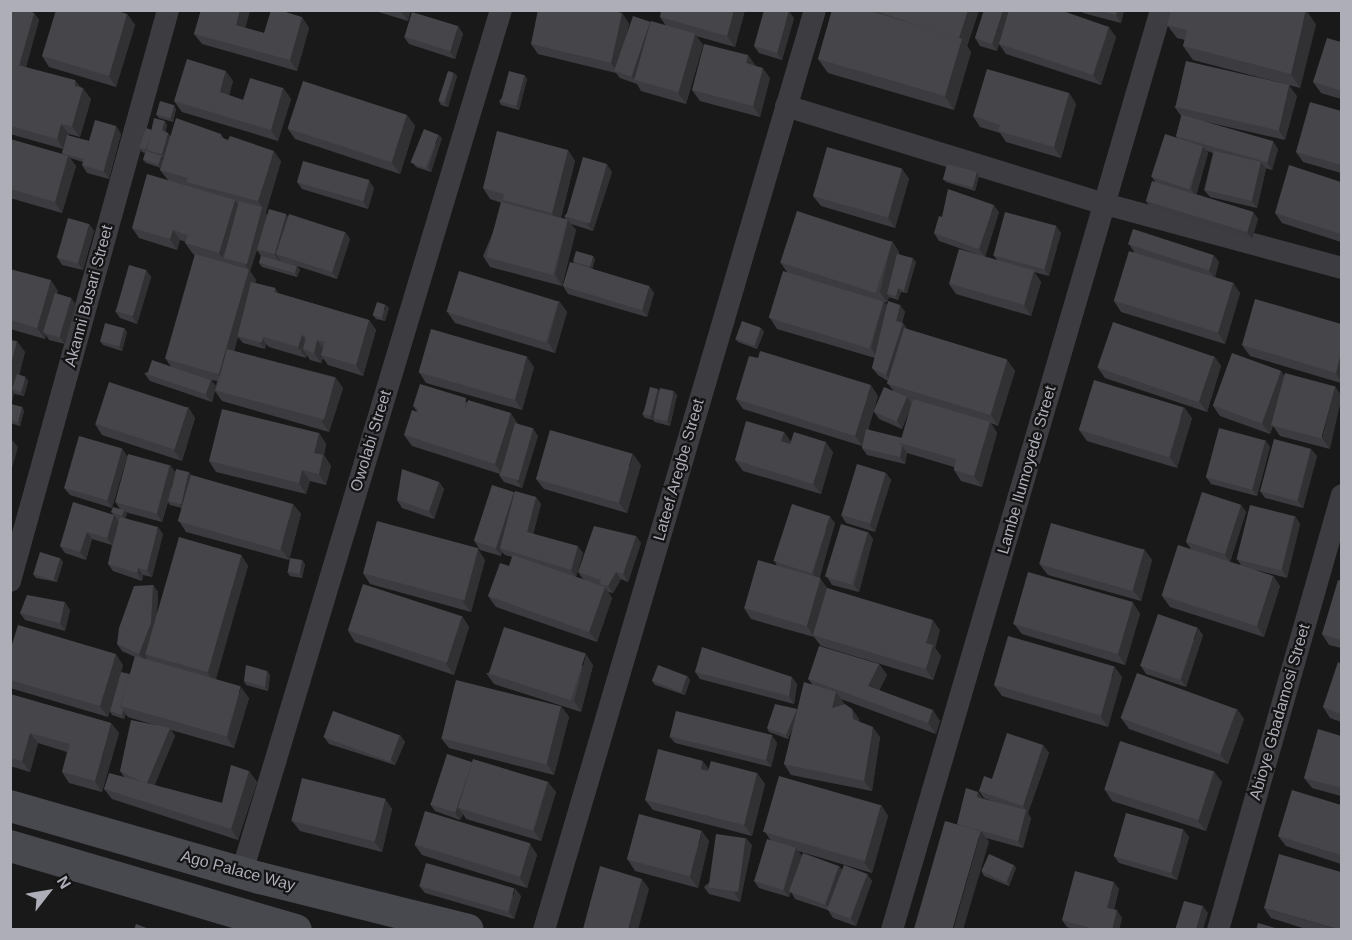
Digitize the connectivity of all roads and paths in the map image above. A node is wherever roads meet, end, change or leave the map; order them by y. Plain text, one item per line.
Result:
1 (168, 10) edge
2 (501, 10) edge
3 (815, 10) edge
4 (1161, 10) edge
5 (786, 106) junction
6 (1105, 204) junction
7 (1341, 268) edge
8 (1341, 495) edge
9 (10, 581) edge
10 (10, 806) edge
11 (53, 818) junction
12 (108, 834) junction
13 (10, 846) edge
14 (43, 855) junction
15 (99, 871) junction
16 (242, 872) junction
17 (230, 921) edge
18 (296, 930) edge
19 (468, 930) edge
20 (544, 930) edge
21 (892, 930) edge
22 (1218, 930) edge

1 - 9 street, Akanni Busari Street
2 - 16 street, Owolabi Street
3 - 5 street, Lateef Aregbe Street
4 - 6 street, Lambe Ilumoyede Street
5 - 6 street
5 - 20 street, Lateef Aregbe Street
6 - 7 street
6 - 21 street, Lambe Ilumoyede Street
8 - 22 street, Abioye Gbadamosi Street
10 - 11 main road, Ago Palace Way
11 - 12 main road, Ago Palace Way
11 - 14 main road
12 - 15 main road
12 - 16 main road, Ago Palace Way
13 - 14 main road
14 - 15 main road
15 - 17 main road
16 - 19 main road, Ago Palace Way
17 - 18 main road

